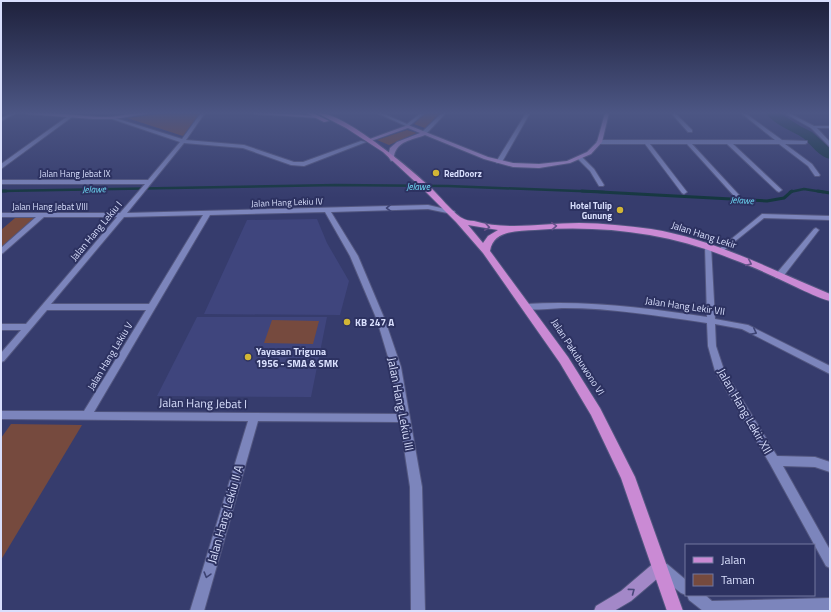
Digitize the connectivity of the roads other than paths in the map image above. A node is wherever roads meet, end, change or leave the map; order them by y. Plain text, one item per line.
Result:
1 (183, 141) edge
2 (366, 141) edge
3 (782, 141) edge
4 (36, 142) edge
5 (189, 142) edge
6 (364, 142) edge
7 (403, 142) edge
8 (445, 142) edge
9 (511, 142) edge
10 (598, 142) joint
11 (647, 142) junction
12 (688, 142) junction
13 (728, 142) junction
14 (752, 142) edge
15 (795, 142) edge
16 (805, 142) dead end
17 (580, 158) junction
18 (393, 160) junction
19 (499, 162) junction
20 (1, 167) edge
21 (817, 176) dead end
22 (1, 182) edge
23 (147, 185) junction
24 (601, 185) dead end
25 (779, 190) dead end
26 (684, 192) dead end
27 (737, 196) dead end
28 (327, 210) junction
29 (452, 212) junction
30 (207, 214) junction
31 (1, 215) edge
32 (9, 215) junction
33 (42, 215) junction
34 (122, 215) junction
35 (830, 218) edge
36 (460, 220) junction
37 (1, 222) edge
38 (515, 230) junction
39 (816, 230) dead end
40 (708, 246) junction
41 (721, 250) junction
42 (486, 251) junction
43 (1, 252) edge
44 (779, 276) junction
45 (830, 298) edge
46 (46, 307) junction
47 (152, 307) junction
48 (526, 307) junction
49 (710, 321) junction
50 (1, 327) edge
51 (29, 327) junction
52 (1, 359) edge
53 (830, 370) edge
54 (1, 415) edge
55 (88, 415) junction
56 (254, 417) junction
57 (404, 418) junction
58 (774, 461) junction
59 (830, 466) edge
60 (830, 562) edge
61 (660, 567) junction
62 (685, 587) edge
63 (695, 596) edge
64 (830, 605) edge
65 (709, 610) edge
66 (747, 610) edge
67 (196, 611) edge
68 (418, 611) edge
69 (601, 611) edge
70 (675, 611) edge

1 - 23 street, Jalan Hang Lekiu I
2 - 18 main road, Jalan Pakubuwono VI
3 - 21 street
4 - 20 street
5 - 6 street
7 - 18 street
8 - 19 street
9 - 19 street
10 - 11 street
10 - 17 street
11 - 12 street
11 - 26 street
12 - 13 street
12 - 27 street
13 - 14 street
13 - 25 street
15 - 16 street
17 - 19 street
17 - 24 street
18 - 29 main road, Jalan Pakubuwono VI
22 - 23 street, Jalan Hang Jebat IX
23 - 34 street, Jalan Hang Lekiu I
29 -> 28 street, Jalan Hang Lekiu IV
28 - 30 street, Jalan Hang Lekiu IV
28 - 57 street, Jalan Hang Lekiu III
29 - 36 main road, Jalan Pakubuwono VI
30 - 34 street, Jalan Hang Lekiu IV
30 - 47 street, Jalan Hang Lekiu V
31 - 32 street, Jalan Hang Jebat VIII
32 - 33 street, Jalan Hang Jebat VIII
32 - 37 street
33 - 34 street, Jalan Hang Jebat VIII
33 - 43 street
34 - 46 street, Jalan Hang Lekiu I
35 - 41 street
36 -> 38 main road, Jalan Hang Lekir
36 - 42 main road, Jalan Pakubuwono VI
38 -> 40 main road, Jalan Hang Lekir
38 - 42 main road, Jalan Hang Lekir
39 - 44 street
40 - 41 main road, Jalan Hang Lekir
40 - 49 street, Jalan Hang Lekir XII
41 -> 44 main road, Jalan Hang Lekir
42 - 48 main road, Jalan Pakubuwono VI
44 - 45 main road, Jalan Hang Lekir
46 - 47 street, Jalan Hang Lekiu V
46 - 51 street, Jalan Hang Lekiu I
47 - 55 street, Jalan Hang Lekiu V
48 - 49 street, Jalan Hang Lekir VII
48 - 61 main road, Jalan Pakubuwono VI
49 -> 53 street, Jalan Hang Lekir VII
49 - 58 street, Jalan Hang Lekir XII
50 - 51 street
51 - 52 street, Jalan Hang Lekiu I
54 - 55 street, Jalan Hang Jebat I
55 - 56 street, Jalan Hang Jebat I
56 - 57 street, Jalan Hang Jebat I
56 -> 67 street, Jalan Hang Lekiu II A
57 - 68 street, Jalan Hang Lekiu III
58 - 59 street
58 - 60 street, Jalan Hang Lekir XII
61 - 62 street
69 -> 61 street
61 - 70 main road, Jalan Pakubuwono VI
63 - 65 street
64 - 66 street
65 - 66 street

